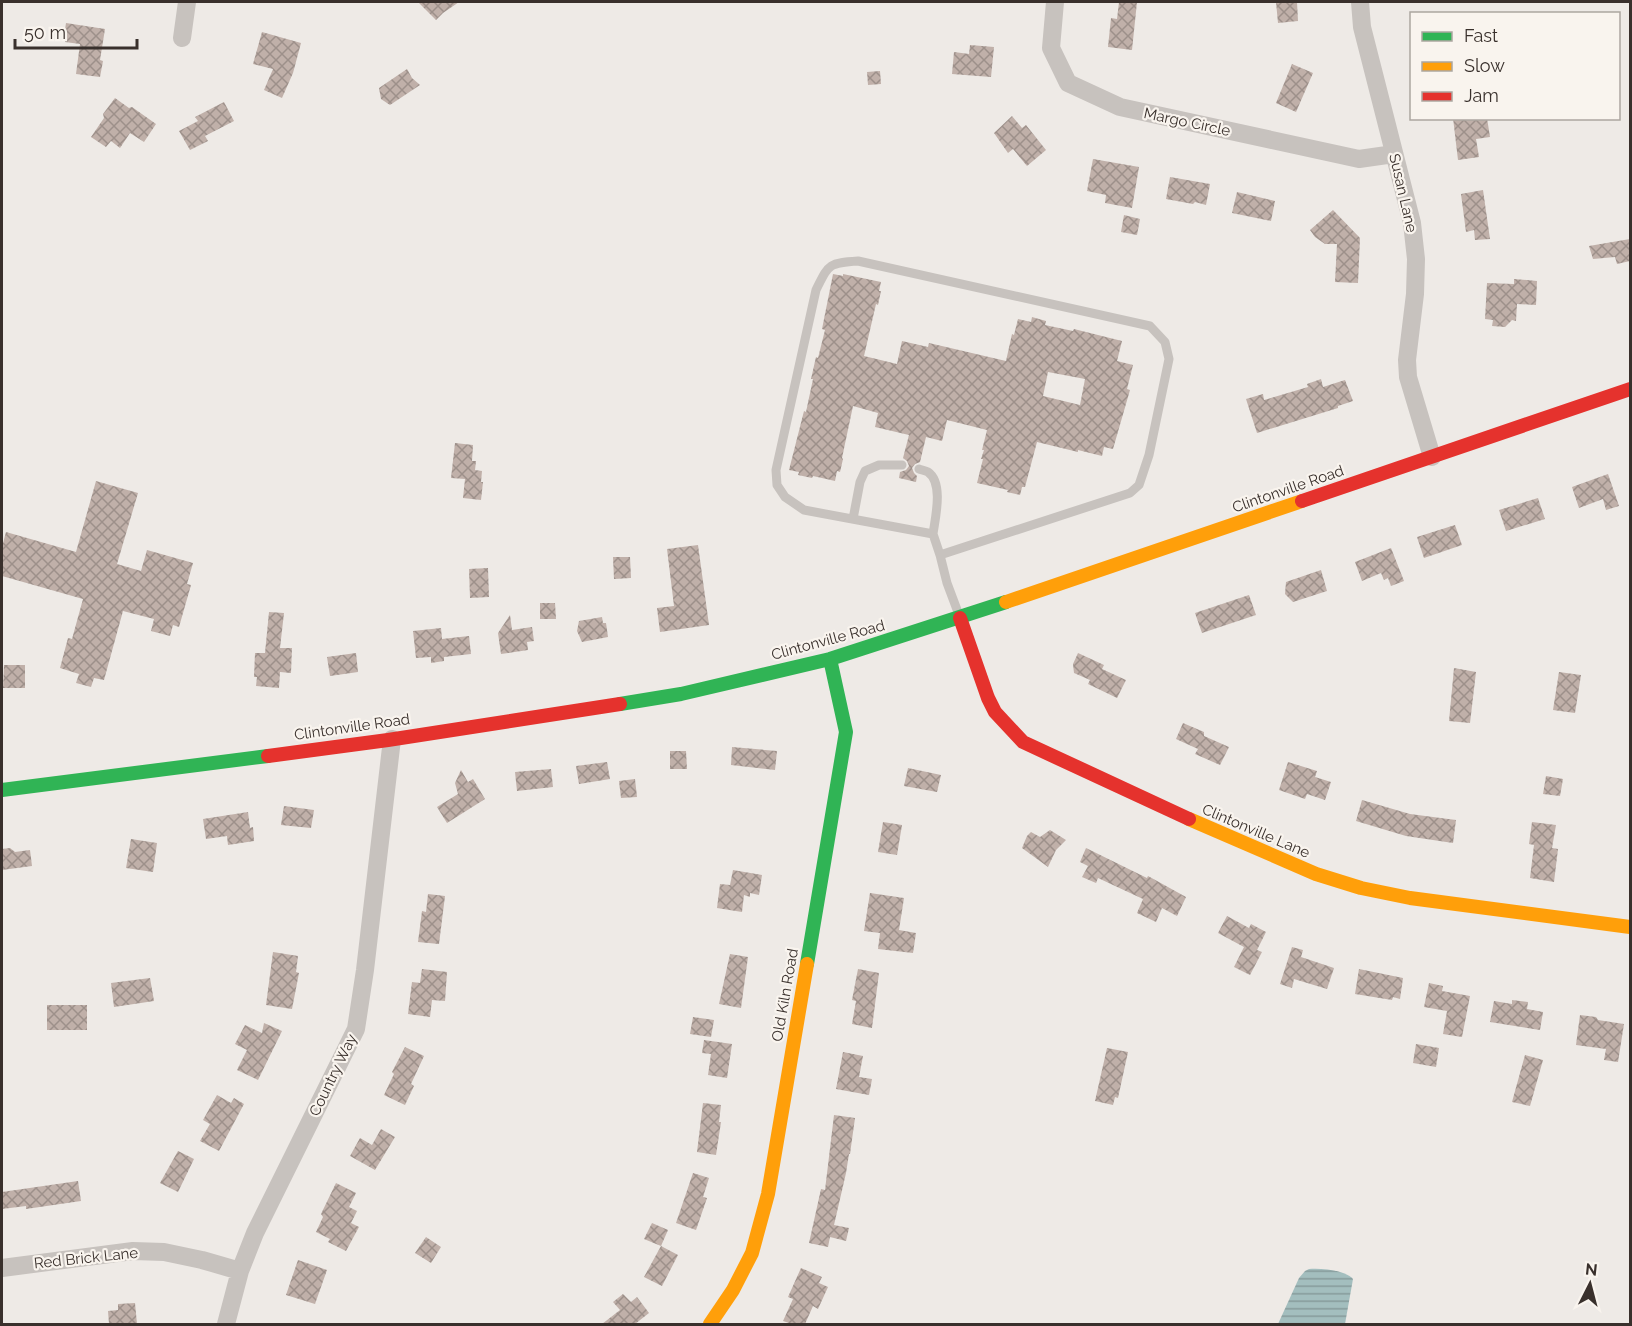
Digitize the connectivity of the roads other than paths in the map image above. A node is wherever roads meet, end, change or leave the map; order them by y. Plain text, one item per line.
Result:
1 (187, 2) edge
2 (1055, 2) edge
3 (1360, 2) edge
4 (182, 38) dead end
5 (1394, 154) junction
6 (1630, 389) edge
7 (1432, 457) junction
8 (902, 465) dead end
9 (919, 469) dead end
10 (853, 519) junction
11 (933, 534) junction
12 (940, 555) junction
13 (960, 618) junction
14 (830, 659) junction
15 (392, 739) junction
16 (2, 790) edge
17 (1630, 927) edge
18 (2, 1268) edge
19 (240, 1271) junction
20 (226, 1324) edge
21 (710, 1324) edge

1 - 4 street
2 - 5 street, Margo Circle
3 - 5 street, Susan Lane
5 - 7 street, Susan Lane
6 - 7 main road, Clintonville Road
7 - 13 main road, Clintonville Road
8 - 10 lane
9 - 11 lane
10 - 11 lane
10 - 12 lane
11 - 12 lane
12 - 13 lane
13 - 14 main road, Clintonville Road
13 - 17 main road, Clintonville Lane
14 - 15 main road, Clintonville Road
14 - 21 main road, Old Kiln Road
15 - 16 main road, Clintonville Road
15 - 19 street, Country Way
18 - 19 street, Red Brick Lane
19 - 20 street, Country Way

